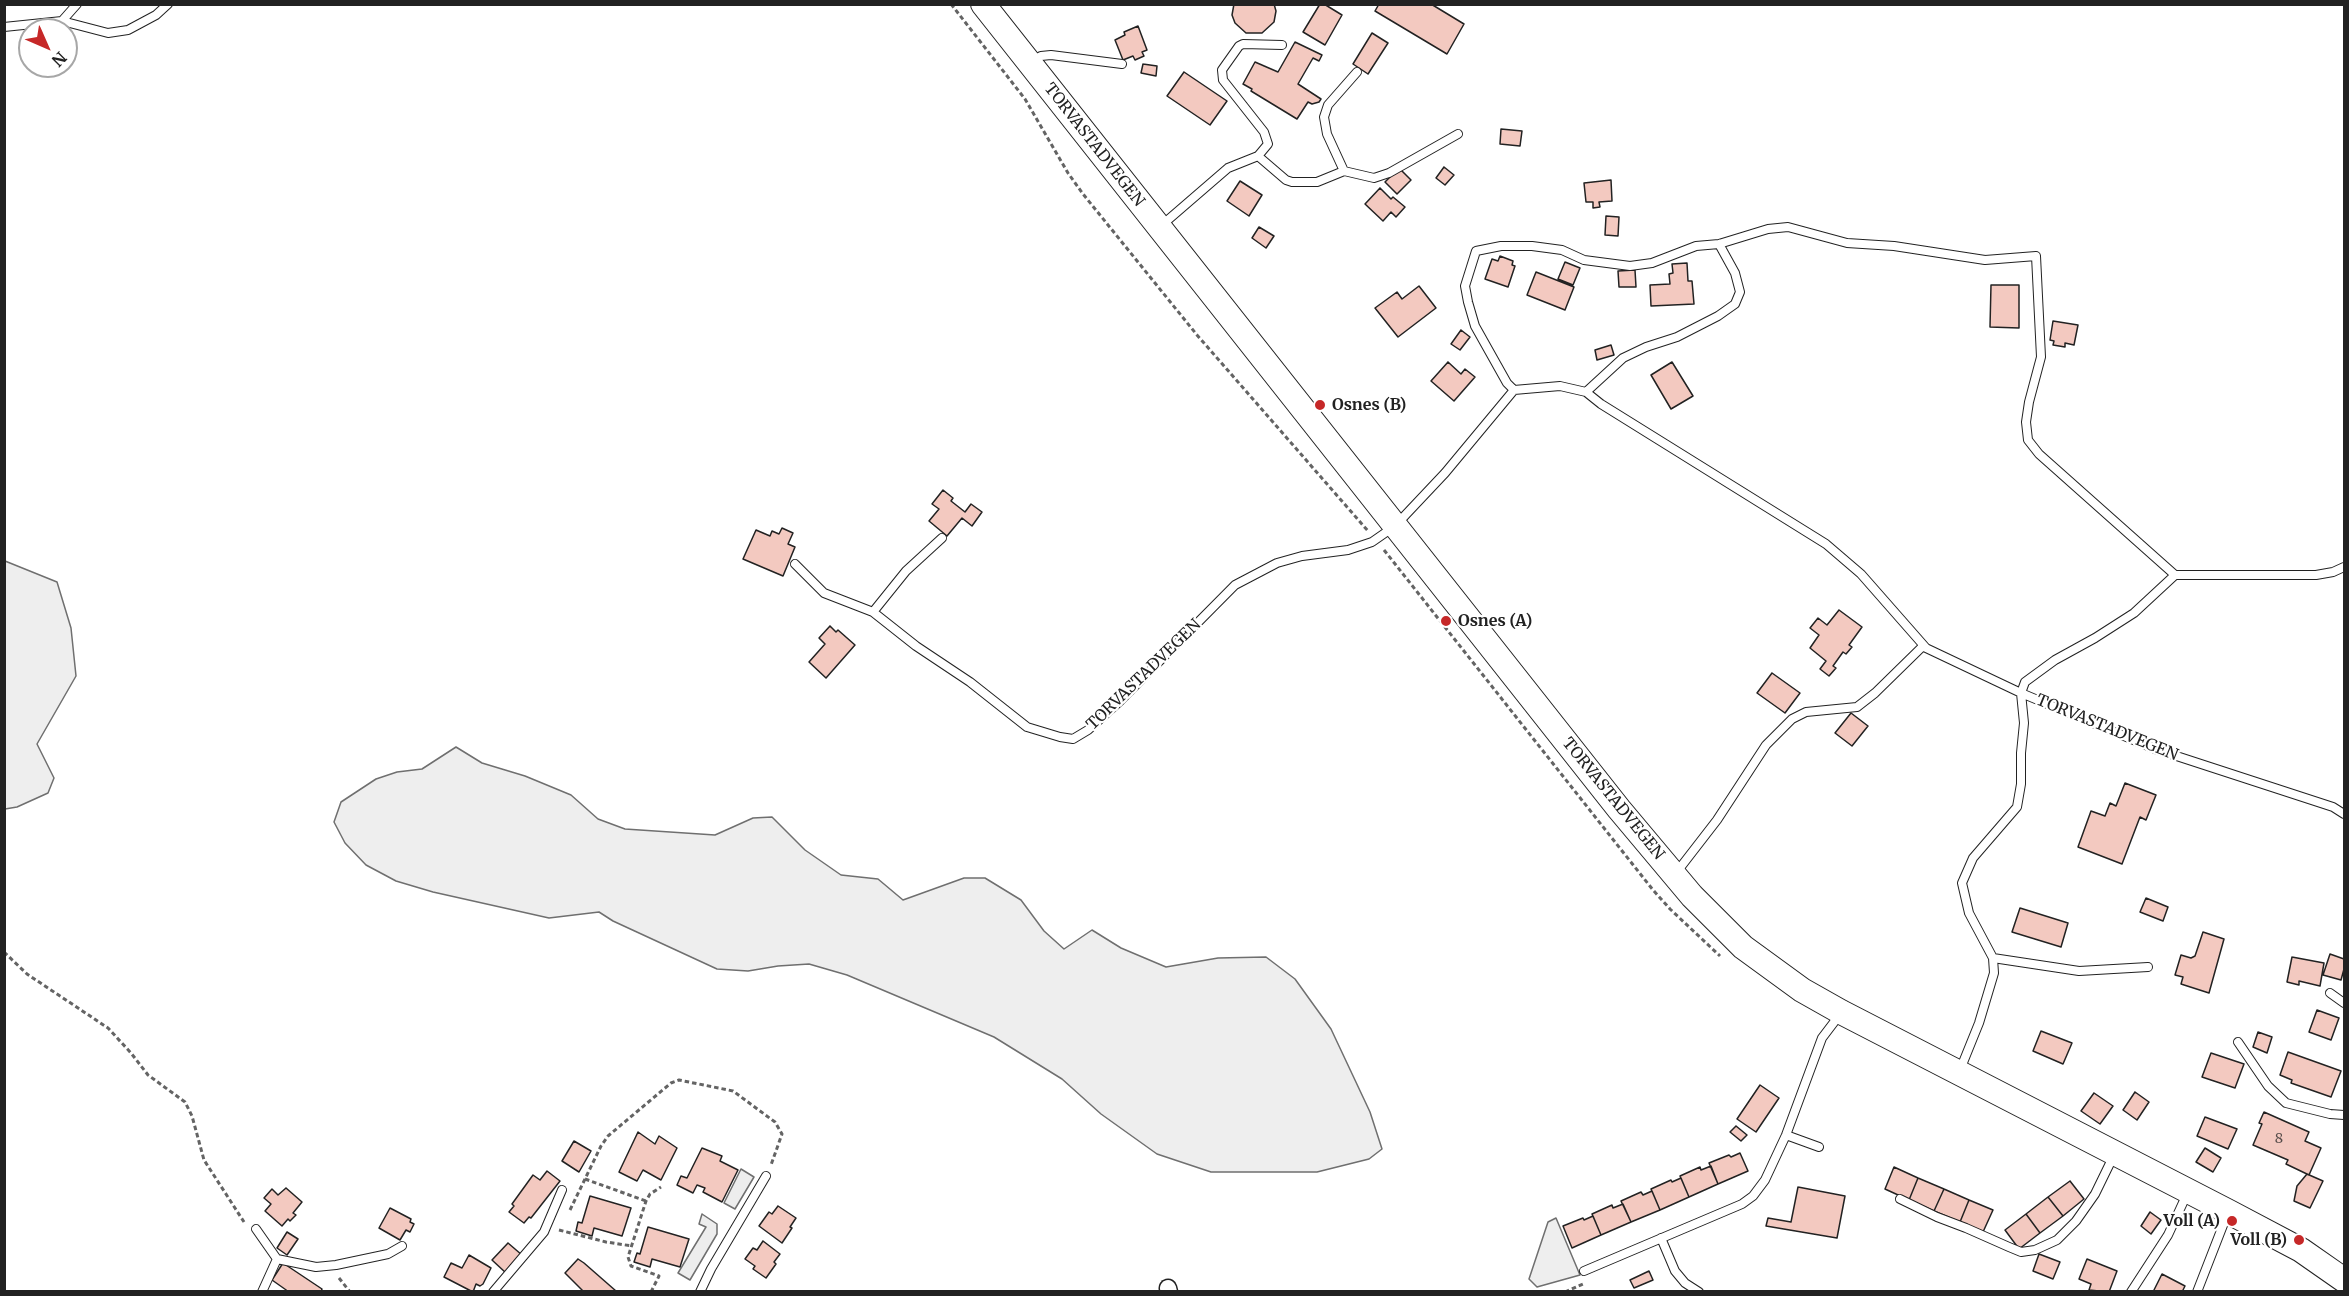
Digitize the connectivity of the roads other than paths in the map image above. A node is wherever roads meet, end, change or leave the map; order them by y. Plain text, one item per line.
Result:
1 (77, 4) edge
2 (168, 4) edge
3 (982, 4) edge
4 (65, 18) edge
5 (78, 25) edge
6 (1282, 45) dead end
7 (1029, 63) junction
8 (1122, 64) dead end
9 (1358, 72) dead end
10 (1458, 134) dead end
11 (1258, 156) junction
12 (1344, 171) junction
13 (1159, 228) junction
14 (1719, 244) junction
15 (1514, 390) junction
16 (1586, 392) junction
17 (1395, 526) junction
18 (942, 538) dead end
19 (795, 564) dead end
20 (2344, 567) edge
21 (2175, 575) junction
22 (873, 612) junction
23 (1923, 646) junction
24 (2021, 693) junction
25 (2344, 813) edge
26 (1674, 875) junction
27 (1993, 958) junction
28 (2148, 967) dead end
29 (2330, 993) dead end
30 (2344, 1003) edge
31 (1842, 1012) junction
32 (2238, 1042) dead end
33 (1958, 1073) junction
34 (2344, 1115) edge
35 (1786, 1135) junction
36 (1819, 1147) dead end
37 (2115, 1152) junction
38 (766, 1176) road end
39 (562, 1190) dead end
40 (2189, 1191) junction
41 (1900, 1198) dead end
42 (2229, 1212) junction
43 (256, 1229) road end
44 (1661, 1238) junction
45 (402, 1246) dead end
46 (277, 1259) junction
47 (1584, 1271) dead end
48 (2344, 1280) edge
49 (262, 1292) edge
50 (493, 1292) edge
51 (700, 1292) edge
52 (1699, 1292) edge
53 (2131, 1292) edge
54 (2197, 1292) edge

1 - 4 lane
2 - 5 lane
3 - 7 main road, TORVASTADVEGEN
6 - 11 lane
7 - 8 lane, TORVASTADVEGEN
7 - 13 main road, TORVASTADVEGEN
9 - 12 lane
10 - 12 lane
11 - 12 lane
11 - 13 lane
13 - 17 main road, TORVASTADVEGEN
14 - 15 lane
14 - 16 lane
14 - 21 lane
15 - 16 lane
15 - 17 lane, TORVASTADVEGEN
16 - 23 lane
17 - 22 lane, TORVASTADVEGEN
17 - 26 main road, TORVASTADVEGEN
18 - 22 lane
19 - 22 lane, TORVASTADVEGEN
20 - 21 lane
21 - 24 lane
23 - 24 lane
23 - 26 lane, TORVASTADVEGEN
24 - 25 lane, TORVASTADVEGEN
24 - 27 lane, TORVASTADVEGEN
26 - 31 main road, TORVASTADVEGEN
27 - 28 lane
27 - 33 lane
29 - 30 lane
31 - 33 main road, TORVASTADVEGEN
31 - 35 lane
32 - 34 lane
33 - 37 main road, TORVASTADVEGEN
35 - 36 lane
35 - 44 lane
37 - 40 main road, TORVASTADVEGEN
37 - 41 lane
38 - 51 lane
39 - 50 lane
40 - 42 main road, TORVASTADVEGEN
40 - 53 lane
42 - 48 main road, TORVASTADVEGEN
42 - 54 lane
43 - 46 lane
44 - 47 lane
44 - 52 lane
45 - 46 lane
46 - 49 lane

